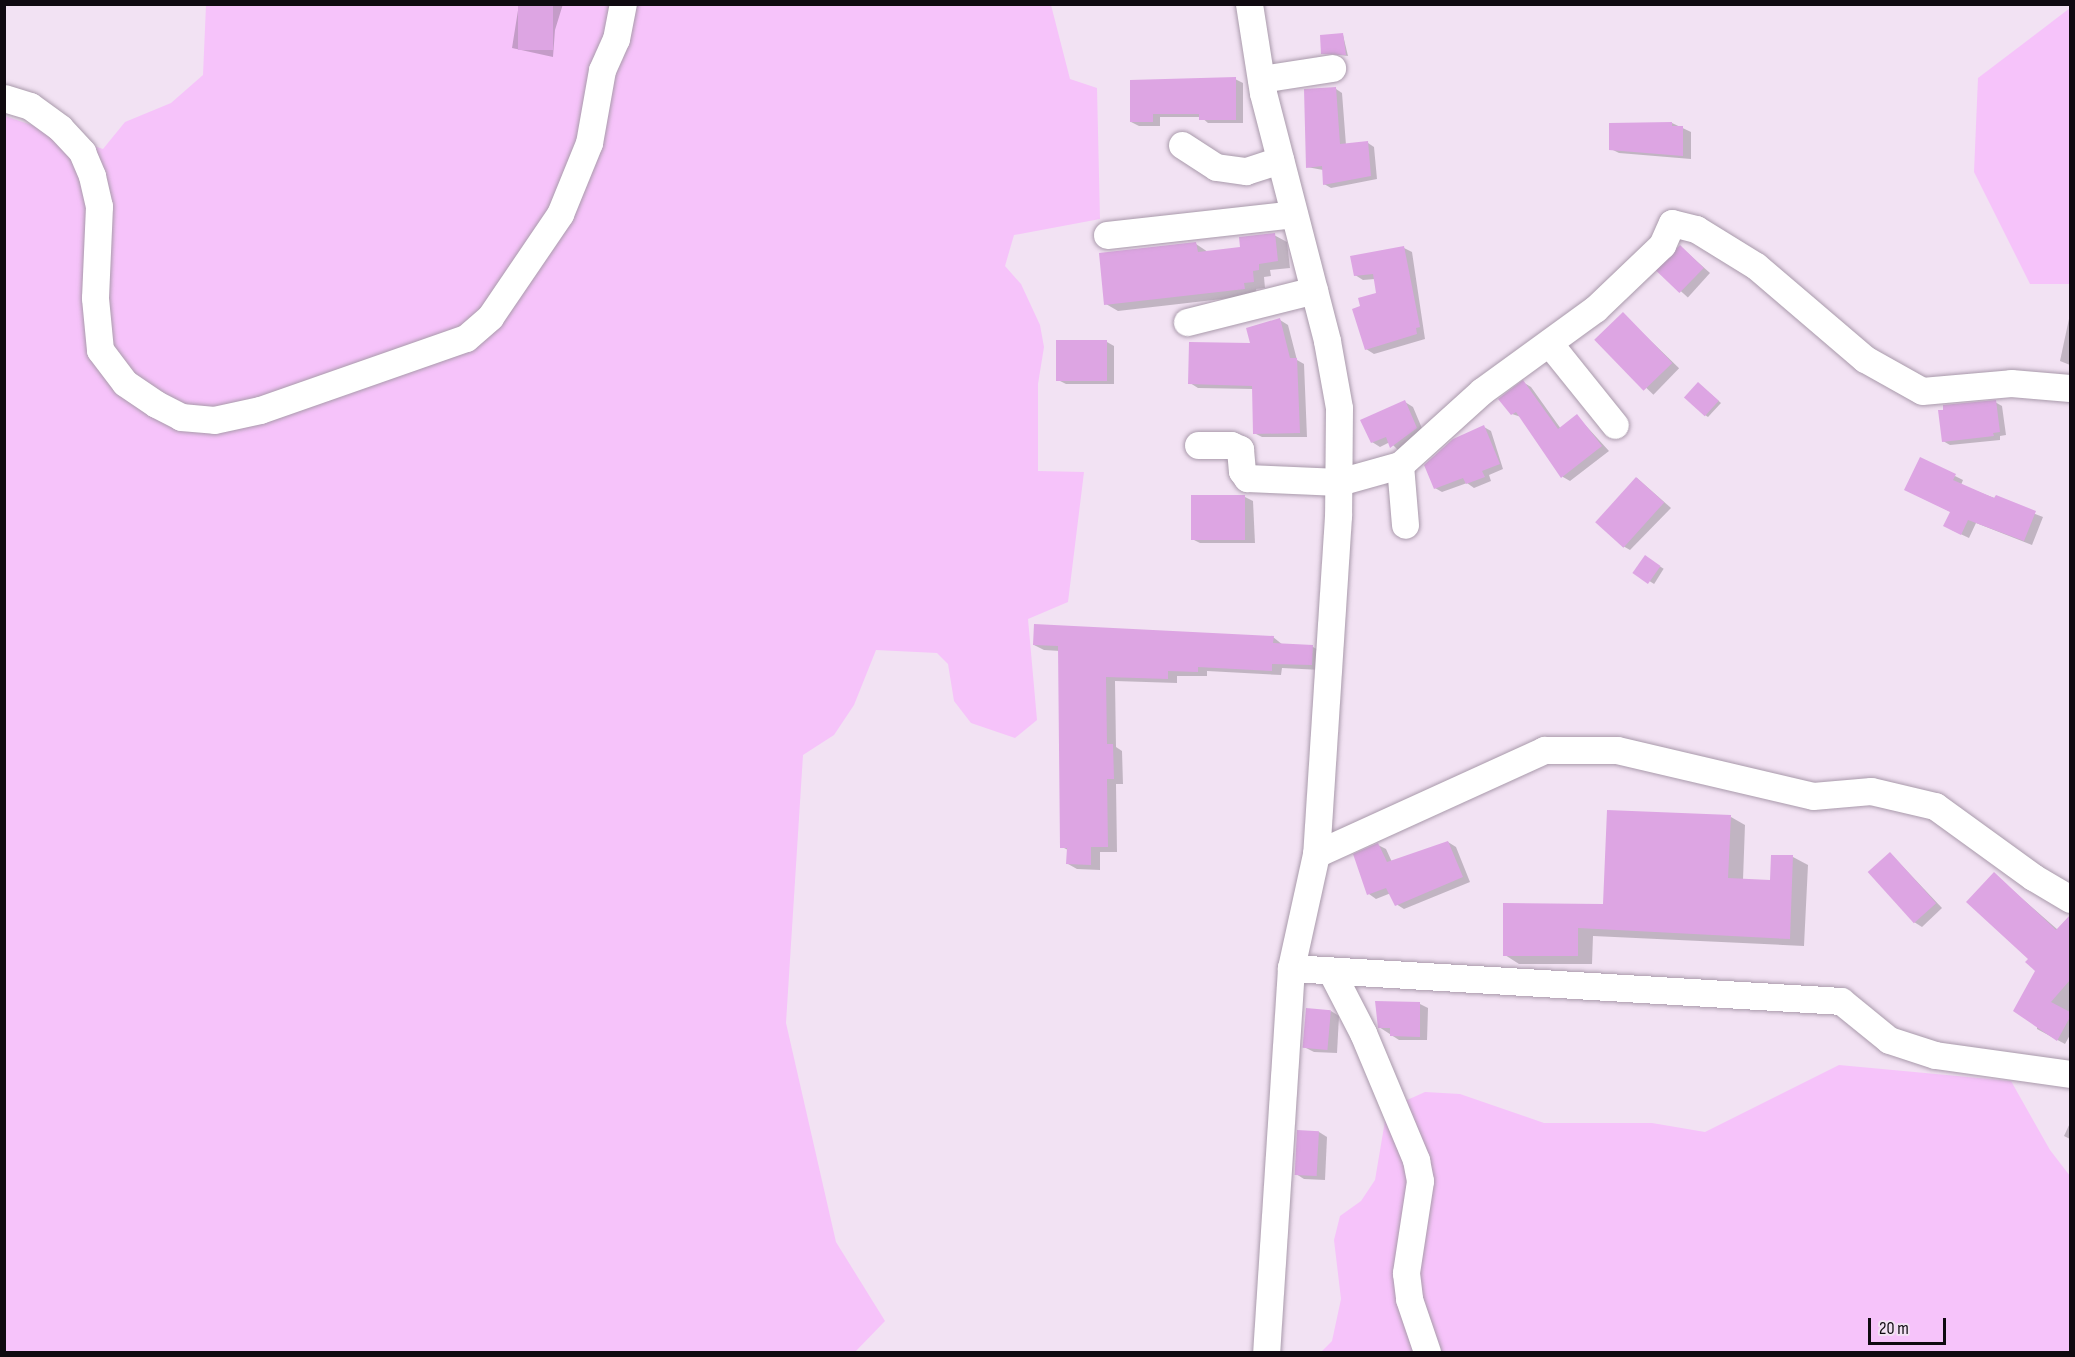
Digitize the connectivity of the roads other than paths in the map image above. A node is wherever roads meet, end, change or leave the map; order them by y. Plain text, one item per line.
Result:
1 (623, 4) edge
2 (1249, 4) edge
3 (1332, 68) dead end
4 (1261, 79) junction
5 (4, 98) edge
6 (1182, 145) dead end
7 (1280, 160) junction
8 (1294, 214) junction
9 (1107, 235) dead end
10 (1314, 290) junction
11 (1187, 322) dead end
12 (1549, 343) junction
13 (2070, 388) edge
14 (1615, 425) dead end
15 (1198, 445) dead end
16 (1400, 465) junction
17 (1339, 482) junction
18 (1405, 525) dead end
19 (1316, 854) junction
20 (2066, 888) edge
21 (1291, 968) junction
22 (1330, 971) junction
23 (2070, 1074) edge
24 (1266, 1353) edge
25 (1427, 1353) edge

1 - 5 street
2 - 4 street
3 - 4 street
4 - 7 street
6 - 7 street
7 - 8 street
8 - 9 street
8 - 10 street
10 - 11 street
10 - 17 street
12 - 13 street
12 - 14 street
12 - 16 street
15 - 17 street
16 - 17 street
16 - 18 street
17 - 19 street
19 - 20 street
19 - 21 street
21 - 22 street
21 - 24 street
22 - 23 street
22 - 25 street

